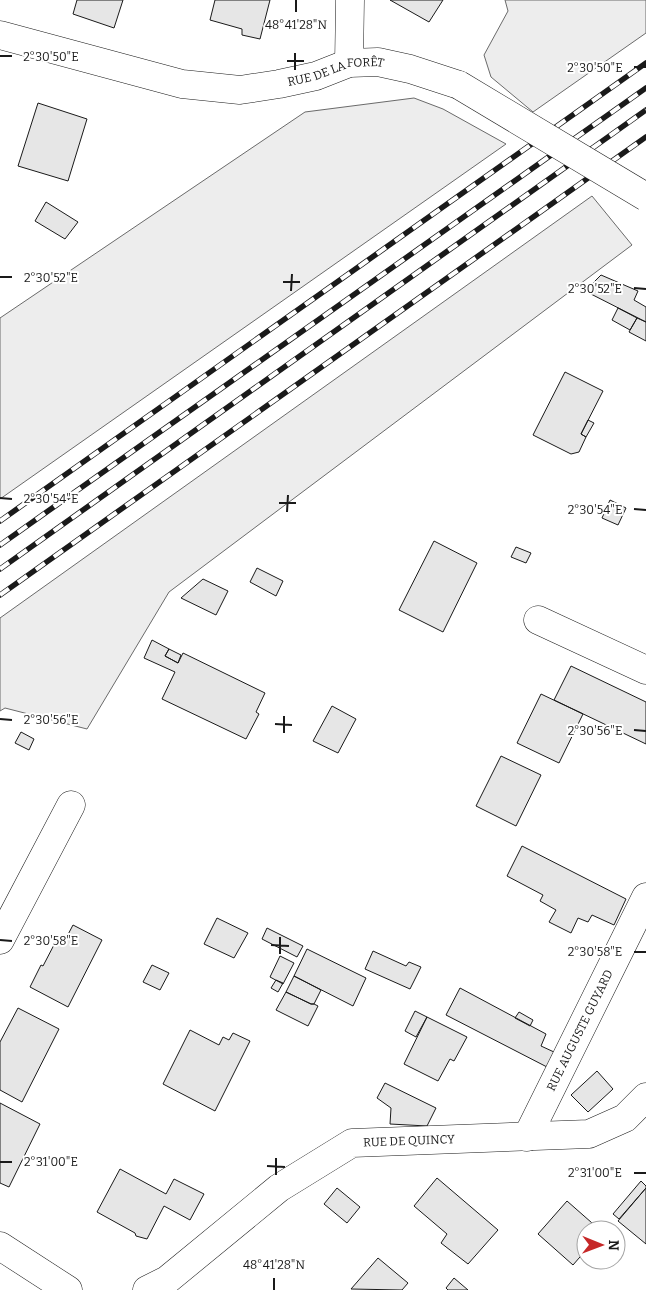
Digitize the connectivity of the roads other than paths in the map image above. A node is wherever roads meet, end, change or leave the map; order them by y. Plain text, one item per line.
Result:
1 (350, 0) edge
2 (0, 34) edge
3 (349, 64) junction
4 (646, 197) edge
5 (538, 620) dead end
6 (646, 670) edge
7 (71, 805) dead end
8 (646, 897) edge
9 (0, 940) edge
10 (646, 1097) edge
11 (527, 1137) junction
12 (0, 1246) edge
13 (68, 1290) edge
14 (147, 1290) edge

1 - 3 street
2 - 3 street, RUE DE LA FORÊT
3 - 4 street, RUE DE LA FORÊT, bridge
5 - 6 street
7 - 9 street
8 - 11 street, RUE AUGUSTE GUYARD
10 - 11 street, RUE DE QUINCY
11 - 14 street, RUE DE QUINCY
12 - 13 street

